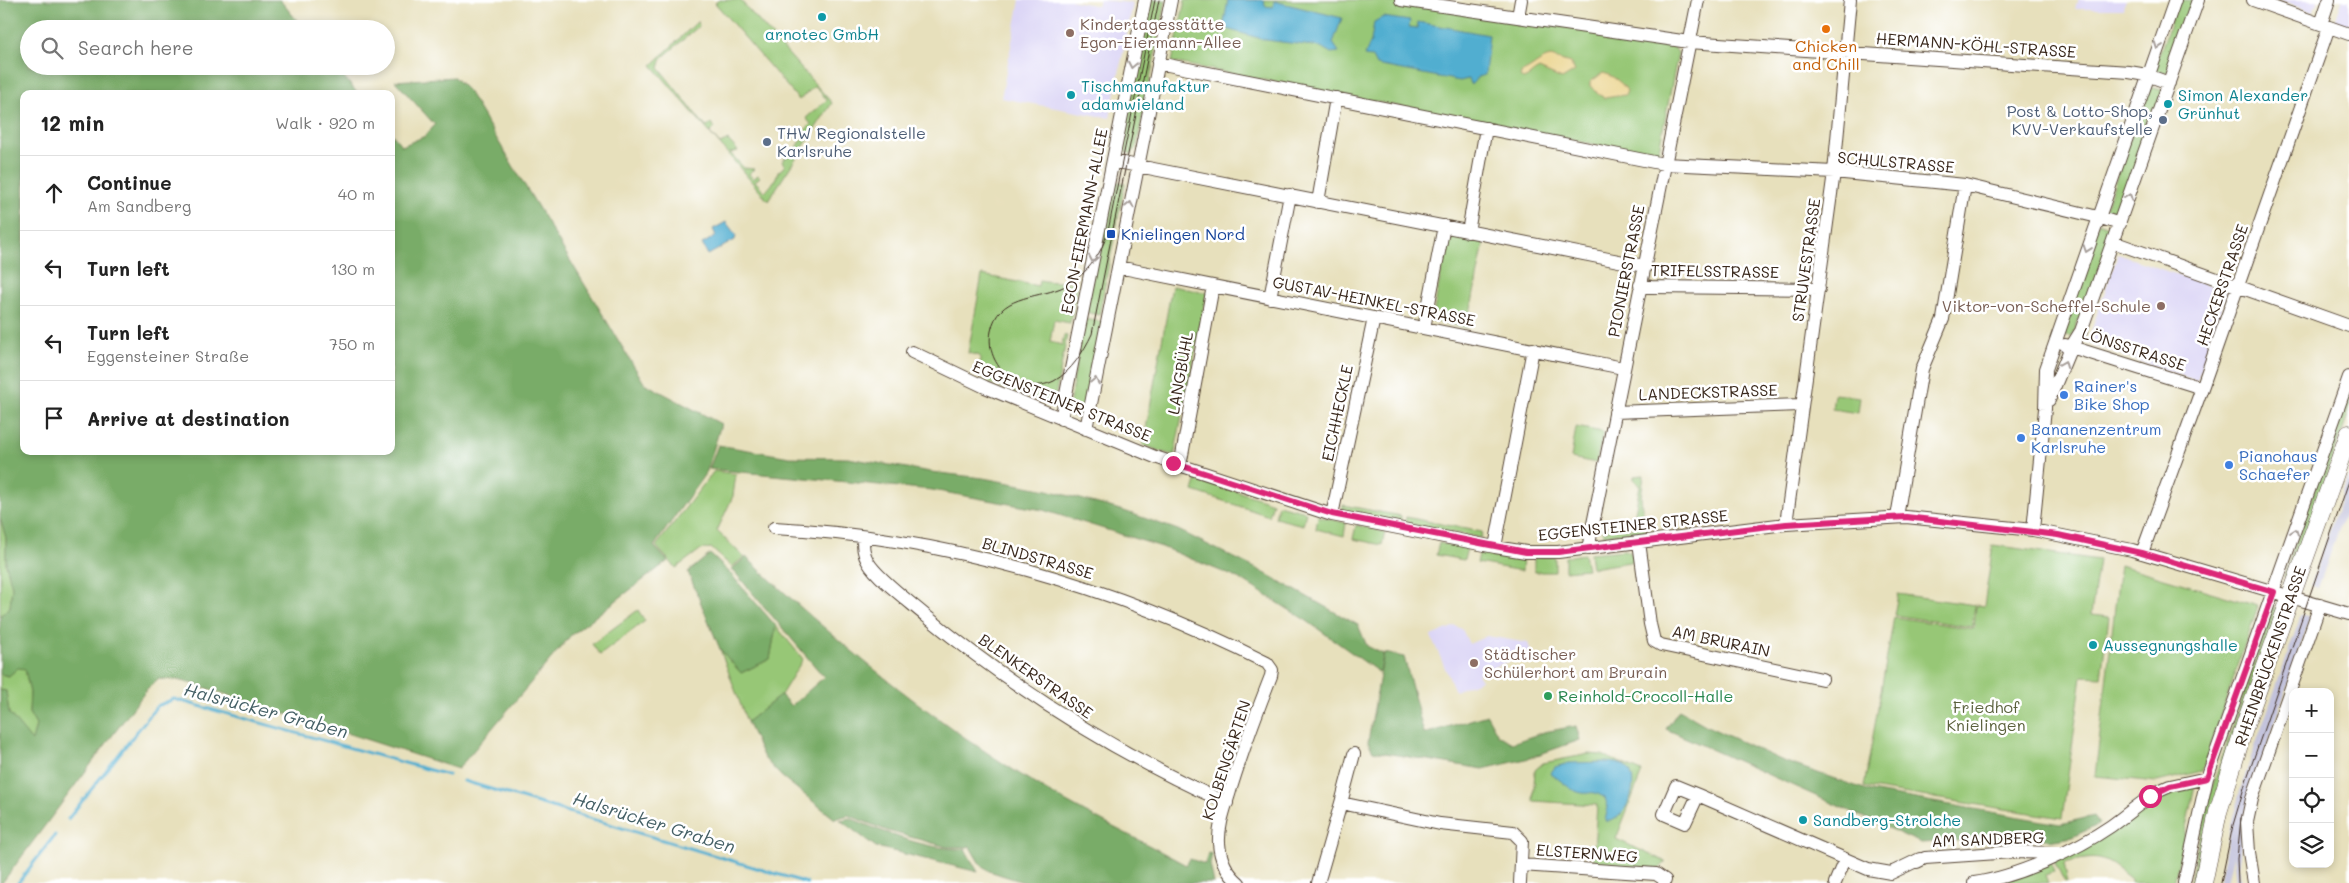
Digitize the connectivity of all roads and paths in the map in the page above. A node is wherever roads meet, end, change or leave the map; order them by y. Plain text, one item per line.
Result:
1 (1145, 0) edge
2 (1171, 0) edge
3 (1401, 0) edge
4 (1521, 0) edge
5 (1698, 0) edge
6 (1850, 0) edge
7 (2175, 0) edge
8 (2198, 0) edge
9 (2252, 0) edge
10 (2329, 0) edge
11 (1518, 17) junction
12 (2325, 25) junction
13 (2349, 34) edge
14 (1689, 42) junction
15 (1845, 53) junction
16 (1158, 63) junction
17 (2147, 75) junction
18 (2169, 83) junction
19 (1336, 98) junction
20 (1486, 128) junction
21 (1113, 161) junction
22 (1664, 164) junction
23 (1136, 165) junction
24 (1834, 172) junction
25 (1965, 185) junction
26 (1290, 195) junction
27 (1318, 202) junction
28 (2098, 217) junction
29 (2120, 224) junction
30 (1444, 226) junction
31 (1468, 232) junction
32 (2113, 242) junction
33 (1644, 266) junction
34 (1118, 267) junction
35 (1640, 284) junction
36 (1213, 286) junction
37 (2238, 286) junction
38 (1819, 289) junction
39 (1270, 298) junction
40 (1374, 318) junction
41 (2349, 326) edge
42 (1424, 328) junction
43 (2055, 342) junction
44 (2071, 346) junction
45 (1533, 349) junction
46 (912, 352) dead end
47 (1623, 368) junction
48 (2349, 377) edge
49 (2202, 388) junction
50 (1801, 405) junction
51 (2045, 410) junction
52 (1615, 412) junction
53 (1061, 419) junction
54 (1086, 429) junction
55 (2349, 434) edge
56 (1180, 466) junction
57 (1332, 514) junction
58 (1897, 517) junction
59 (1786, 524) junction
60 (774, 528) dead end
61 (2033, 530) junction
62 (863, 537) junction
63 (1639, 542) junction
64 (1494, 547) junction
65 (1588, 549) junction
66 (2142, 553) junction
67 (2274, 592) junction
68 (2291, 597) junction
69 (2320, 605) junction
70 (2349, 614) edge
71 (1271, 676) joint
72 (1822, 678) dead end
73 (1354, 754) dead end
74 (2207, 778) junction
75 (1698, 795) dead end
76 (1341, 802) junction
77 (1227, 803) junction
78 (2061, 853) junction
79 (1845, 859) junction
80 (1521, 865) junction
81 (1239, 883) edge
82 (1318, 883) edge
83 (1520, 883) edge
84 (1664, 883) edge
85 (1835, 883) edge
86 (1974, 883) edge
87 (2184, 883) edge
88 (2203, 883) edge
89 (2254, 883) edge

1 -> 21 street, EGON-EIERMANN-ALLEE
2 - 16 street
3 - 11 street, HERMANN-KÖHL-STRASSE
4 - 11 street
5 - 14 street, PIONIERSTRASSE
6 - 15 street, STRUVESTRASSE
7 -> 17 street
8 - 18 street
9 - 12 street
10 - 12 street, HECKERSTRASSE
11 - 14 street, HERMANN-KÖHL-STRASSE
12 - 13 street
12 - 37 street, HECKERSTRASSE
14 - 15 street, HERMANN-KÖHL-STRASSE
14 - 22 street, PIONIERSTRASSE
15 - 17 street, HERMANN-KÖHL-STRASSE
15 - 24 street, STRUVESTRASSE
16 - 19 street, SCHULSTRASSE
16 - 23 street
17 - 18 street, HERMANN-KÖHL-STRASSE
17 - 28 street
29 -> 18 street
19 - 20 street, SCHULSTRASSE
19 - 27 street
20 - 22 street, SCHULSTRASSE
20 - 31 street
21 - 23 street
21 -> 53 street, EGON-EIERMANN-ALLEE
22 - 24 street, SCHULSTRASSE
22 - 33 street, PIONIERSTRASSE
23 - 26 street
34 -> 23 street
24 - 25 street, SCHULSTRASSE
24 - 38 street, STRUVESTRASSE
25 - 28 street, SCHULSTRASSE
25 - 58 street
26 - 27 street
26 - 39 street
27 - 30 street
28 - 29 street, SCHULSTRASSE
28 -> 43 street
29 - 32 street
30 - 31 street
30 - 42 street
31 - 33 street
32 - 37 street
32 - 44 street
33 - 35 street, PIONIERSTRASSE
34 - 36 street, GUSTAV-HEINKEL-STRASSE
54 -> 34 street
35 - 38 street, TRIFELSSTRASSE
35 - 47 street, PIONIERSTRASSE
36 - 39 street, GUSTAV-HEINKEL-STRASSE
36 - 56 street, LANGBÜHL
37 - 41 street
37 - 49 street, HECKERSTRASSE
38 - 50 street, STRUVESTRASSE
39 - 40 street, GUSTAV-HEINKEL-STRASSE
40 - 42 street, GUSTAV-HEINKEL-STRASSE
40 - 57 street, EICHHECKLE
42 - 45 street, GUSTAV-HEINKEL-STRASSE
43 - 44 street, LÖNSSTRASSE
43 - 51 street
44 - 49 street, LÖNSSTRASSE
51 -> 44 street
45 - 47 street, GUSTAV-HEINKEL-STRASSE
45 - 64 street
46 - 53 street, EGGENSTEINER STRASSE
47 - 52 street, PIONIERSTRASSE
67 -> 48 street
49 - 66 street, HECKERSTRASSE
50 - 52 street, LANDECKSTRASSE
50 - 59 street, STRUVESTRASSE
51 - 61 street
52 - 65 street, PIONIERSTRASSE
53 - 54 street, EGGENSTEINER STRASSE
54 - 56 street, EGGENSTEINER STRASSE
55 - 68 main road, RHEINBRÜCKENSTRASSE
56 - 57 street, EGGENSTEINER STRASSE
57 - 64 street, EGGENSTEINER STRASSE
58 - 59 street, EGGENSTEINER STRASSE
58 - 61 street, EGGENSTEINER STRASSE
59 - 63 street, EGGENSTEINER STRASSE
60 - 62 street, BLINDSTRASSE
61 - 66 street, EGGENSTEINER STRASSE
62 - 71 street, BLINDSTRASSE
62 - 77 street, BLENKERSTRASSE
63 - 65 street, EGGENSTEINER STRASSE
63 - 72 street, AM BRURAIN
64 - 65 street, EGGENSTEINER STRASSE
66 - 67 street, EGGENSTEINER STRASSE
67 - 68 street, EGGENSTEINER STRASSE
67 - 74 street
68 - 69 street, EGGENSTEINER STRASSE
68 - 88 main road, RHEINBRÜCKENSTRASSE
69 - 70 street, EGGENSTEINER STRASSE
69 - 89 street
71 - 77 street, KOLBENGÄRTEN
73 - 76 street
74 - 78 street, AM SANDBERG
74 - 87 street
75 - 79 street
76 - 80 street
76 - 82 street
77 - 81 street, KOLBENGÄRTEN
78 - 79 street, AM SANDBERG
78 - 86 street, AM SANDBERG
79 - 85 street
80 - 83 street, ELSTERNWEG
80 - 84 street, ELSTERNWEG

